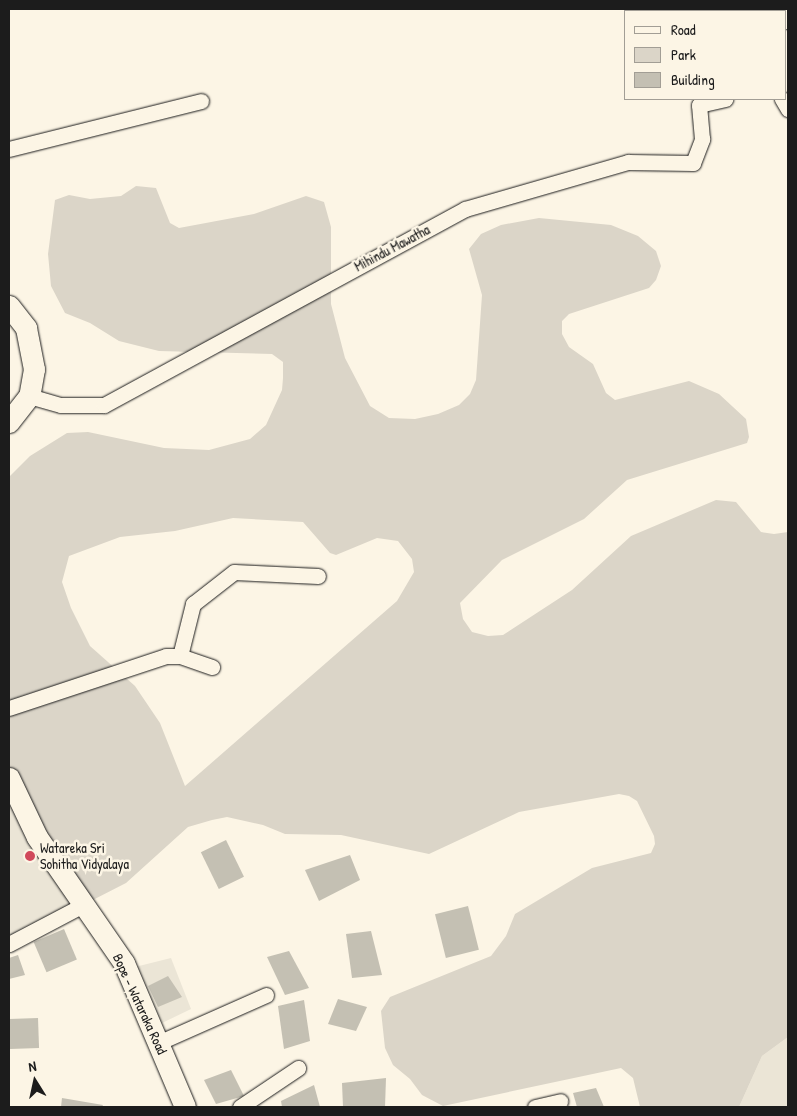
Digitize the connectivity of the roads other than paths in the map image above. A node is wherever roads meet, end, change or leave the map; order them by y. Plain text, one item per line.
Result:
1 (721, 100) edge
2 (201, 101) dead end
3 (9, 149) edge
4 (9, 306) edge
5 (29, 396) junction
6 (9, 422) edge
7 (318, 576) dead end
8 (180, 656) junction
9 (212, 667) dead end
10 (9, 708) edge
11 (9, 778) edge
12 (83, 905) junction
13 (9, 944) edge
14 (266, 995) dead end
15 (160, 1042) junction
16 (298, 1068) dead end
17 (560, 1101) dead end
18 (185, 1107) edge
19 (240, 1107) edge
20 (535, 1107) edge

1 - 5 street, Mihindu Mawatha
2 - 3 street
4 - 5 street
5 - 6 street
7 - 8 street
8 - 9 street
8 - 10 street
11 - 12 street, Bope - Wataraka Road
12 - 13 street
12 - 15 street, Bope - Wataraka Road
14 - 15 street
15 - 18 street, Bope - Wataraka Road
16 - 19 street
17 - 20 street

